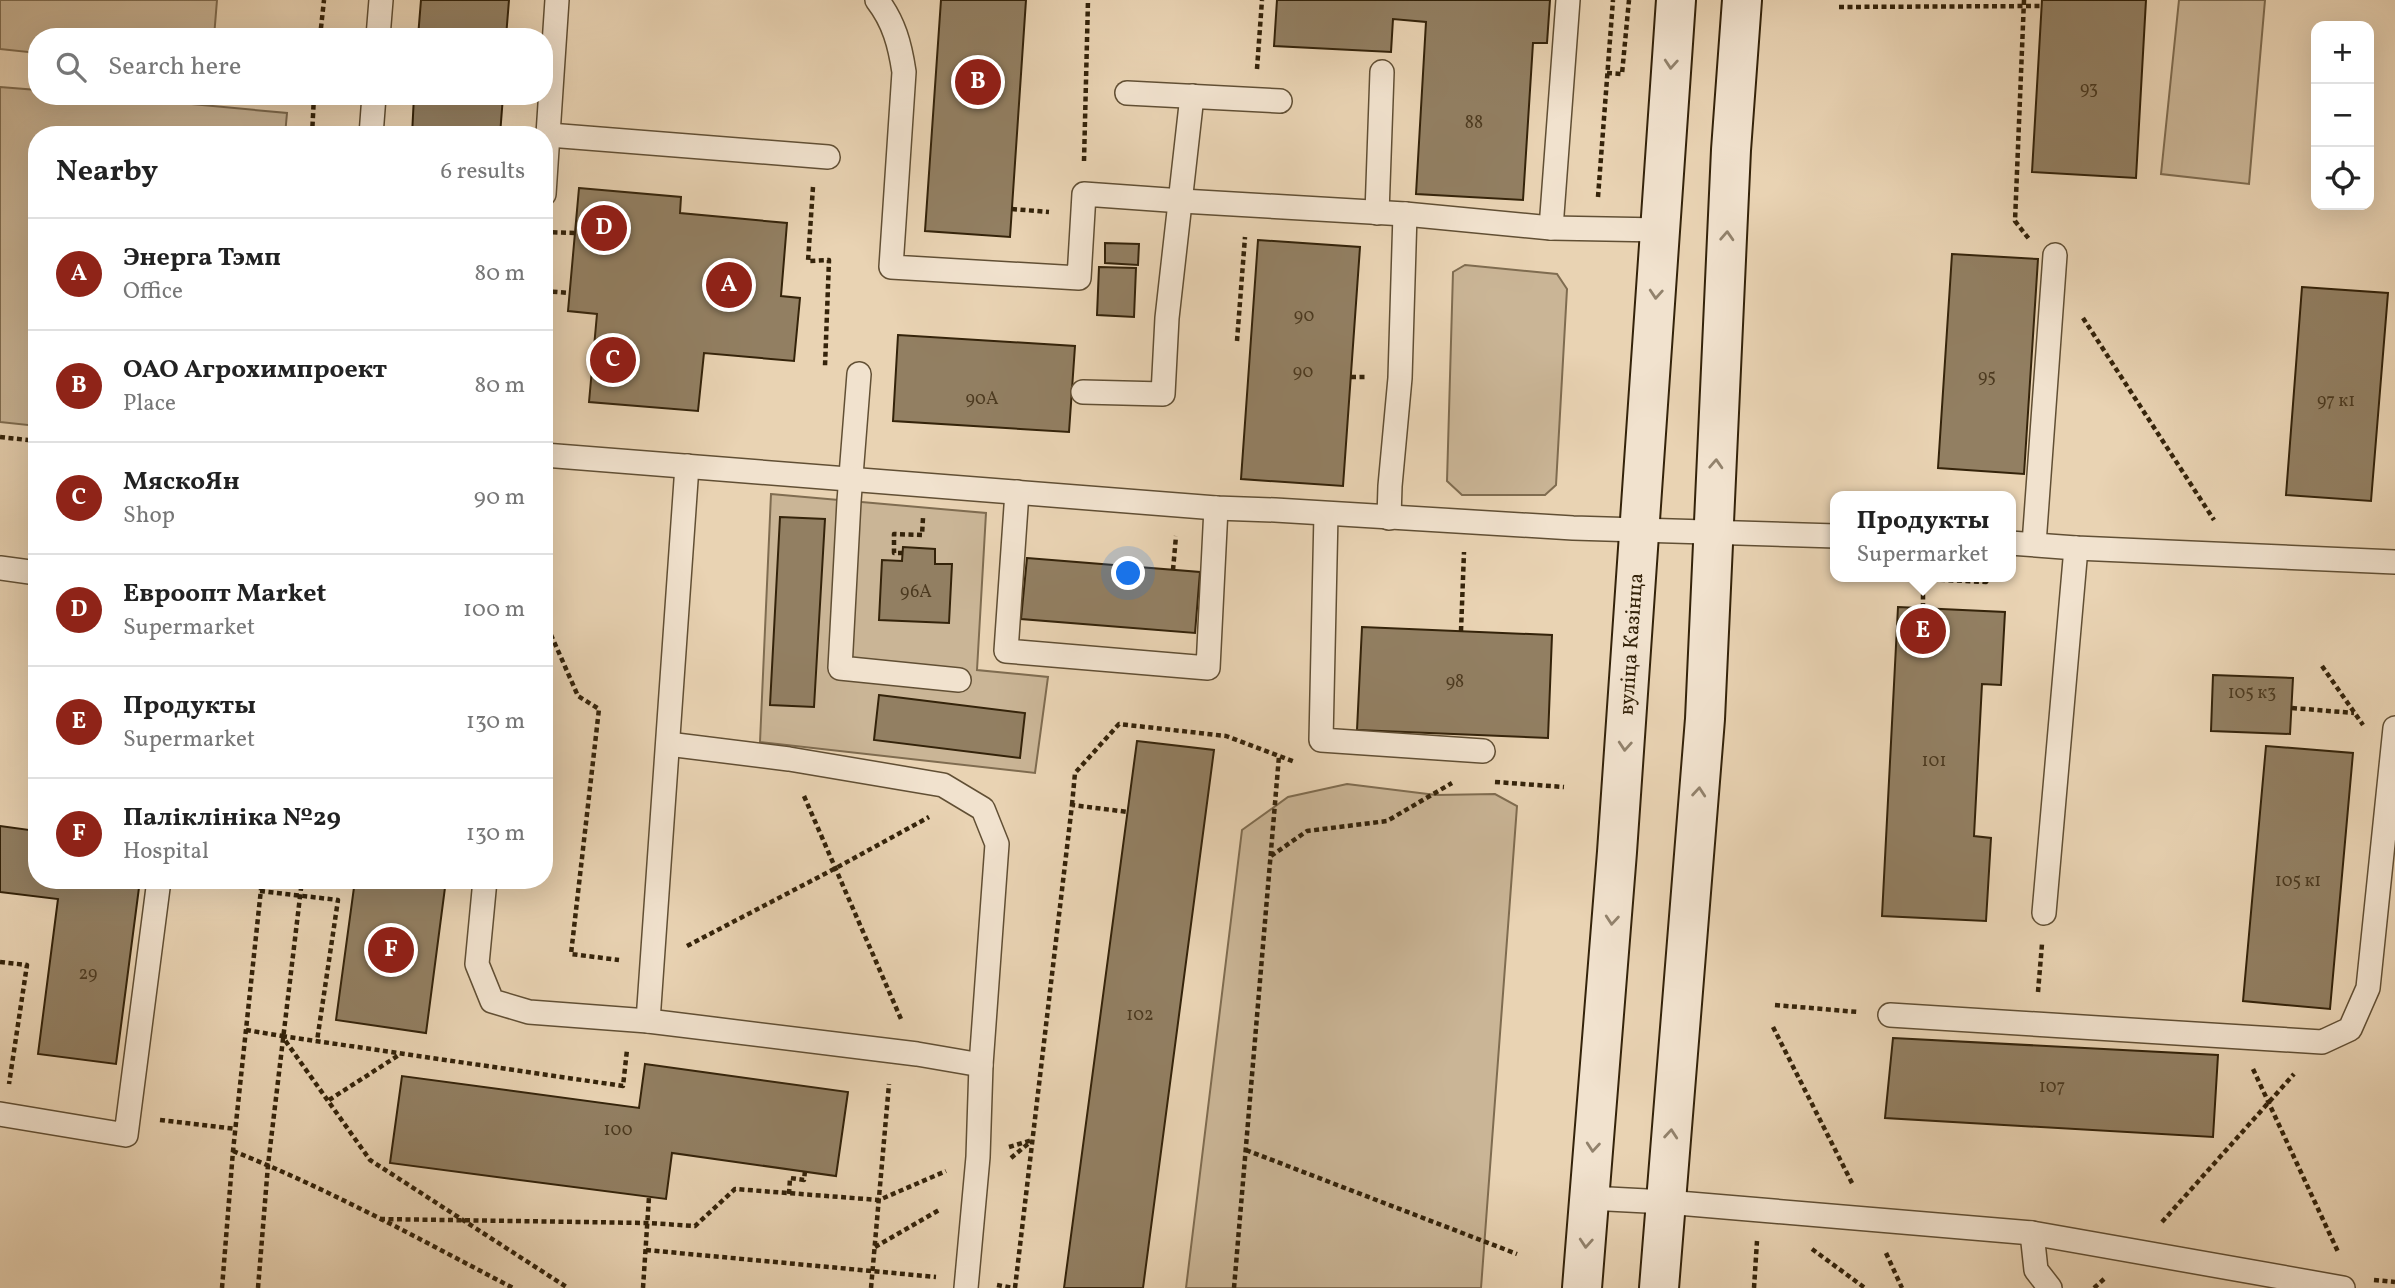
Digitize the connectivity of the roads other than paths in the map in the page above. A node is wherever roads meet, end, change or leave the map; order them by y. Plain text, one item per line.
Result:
1 (381, 0) edge
2 (557, 0) edge
3 (877, 0) edge
4 (1568, 0) edge
5 (1675, 0) edge
6 (1742, 0) edge
7 (379, 28) edge
8 (553, 68) edge
9 (1382, 72) dead end
10 (1127, 93) dead end
11 (1192, 96) junction
12 (1280, 101) dead end
13 (373, 105) edge
14 (551, 105) edge
15 (372, 126) edge
16 (550, 126) edge
17 (553, 135) edge
18 (822, 157) road end
19 (1182, 201) junction
20 (1377, 213) junction
21 (1405, 214) junction
22 (1551, 228) junction
23 (1661, 230) junction
24 (2055, 255) dead end
25 (859, 374) dead end
26 (1083, 392) dead end
27 (553, 456) edge
28 (687, 466) junction
29 (852, 478) junction
30 (1017, 492) junction
31 (1216, 508) junction
32 (1326, 514) junction
33 (1390, 518) junction
34 (1640, 531) junction
35 (1713, 532) junction
36 (1830, 536) edge
37 (2016, 543) edge
38 (2034, 544) junction
39 (2076, 548) junction
40 (2395, 562) edge
41 (0, 568) edge
42 (28, 572) edge
43 (959, 680) dead end
44 (2395, 728) edge
45 (668, 744) junction
46 (1483, 751) dead end
47 (158, 889) edge
48 (484, 889) edge
49 (2044, 913) road end
50 (1890, 1015) dead end
51 (648, 1021) junction
52 (982, 1065) junction
53 (0, 1114) edge
54 (1589, 1198) junction
55 (1666, 1202) junction
56 (2032, 1233) junction
57 (2344, 1277) edge
58 (966, 1284) edge
59 (1582, 1288) edge
60 (1659, 1288) edge
61 (2050, 1288) edge

1 - 7 lane
2 - 8 lane
3 - 19 lane
4 - 22 lane
5 -> 23 main road, вуліца Казінца
35 -> 6 main road
9 - 20 lane
10 - 11 lane
11 - 12 lane
11 - 19 lane
13 - 15 lane
14 - 16 lane
17 - 18 lane
19 - 20 lane
19 - 26 lane
20 - 21 lane
21 - 22 lane
21 - 33 lane
22 - 23 lane
23 -> 34 main road, вуліца Казінца
24 - 38 lane
25 - 29 lane
27 - 28 lane
28 - 29 lane
28 - 45 lane
29 - 30 lane
29 - 43 lane
30 - 31 lane
30 - 31 lane
31 - 32 lane
32 - 33 lane
32 - 46 lane
33 - 34 lane
34 - 35 lane
34 -> 54 main road, вуліца Казінца
35 - 36 lane
55 -> 35 main road
37 - 38 lane
38 - 39 lane
39 - 40 lane
39 - 49 lane
41 - 42 lane
44 - 50 lane
45 - 51 lane
45 - 52 lane
47 - 53 lane
48 - 51 lane
51 - 52 lane
52 - 58 lane
54 - 55 lane
54 -> 59 main road, вуліца Казінца
55 - 56 lane
55 - 60 main road
56 - 57 lane
56 - 61 lane

